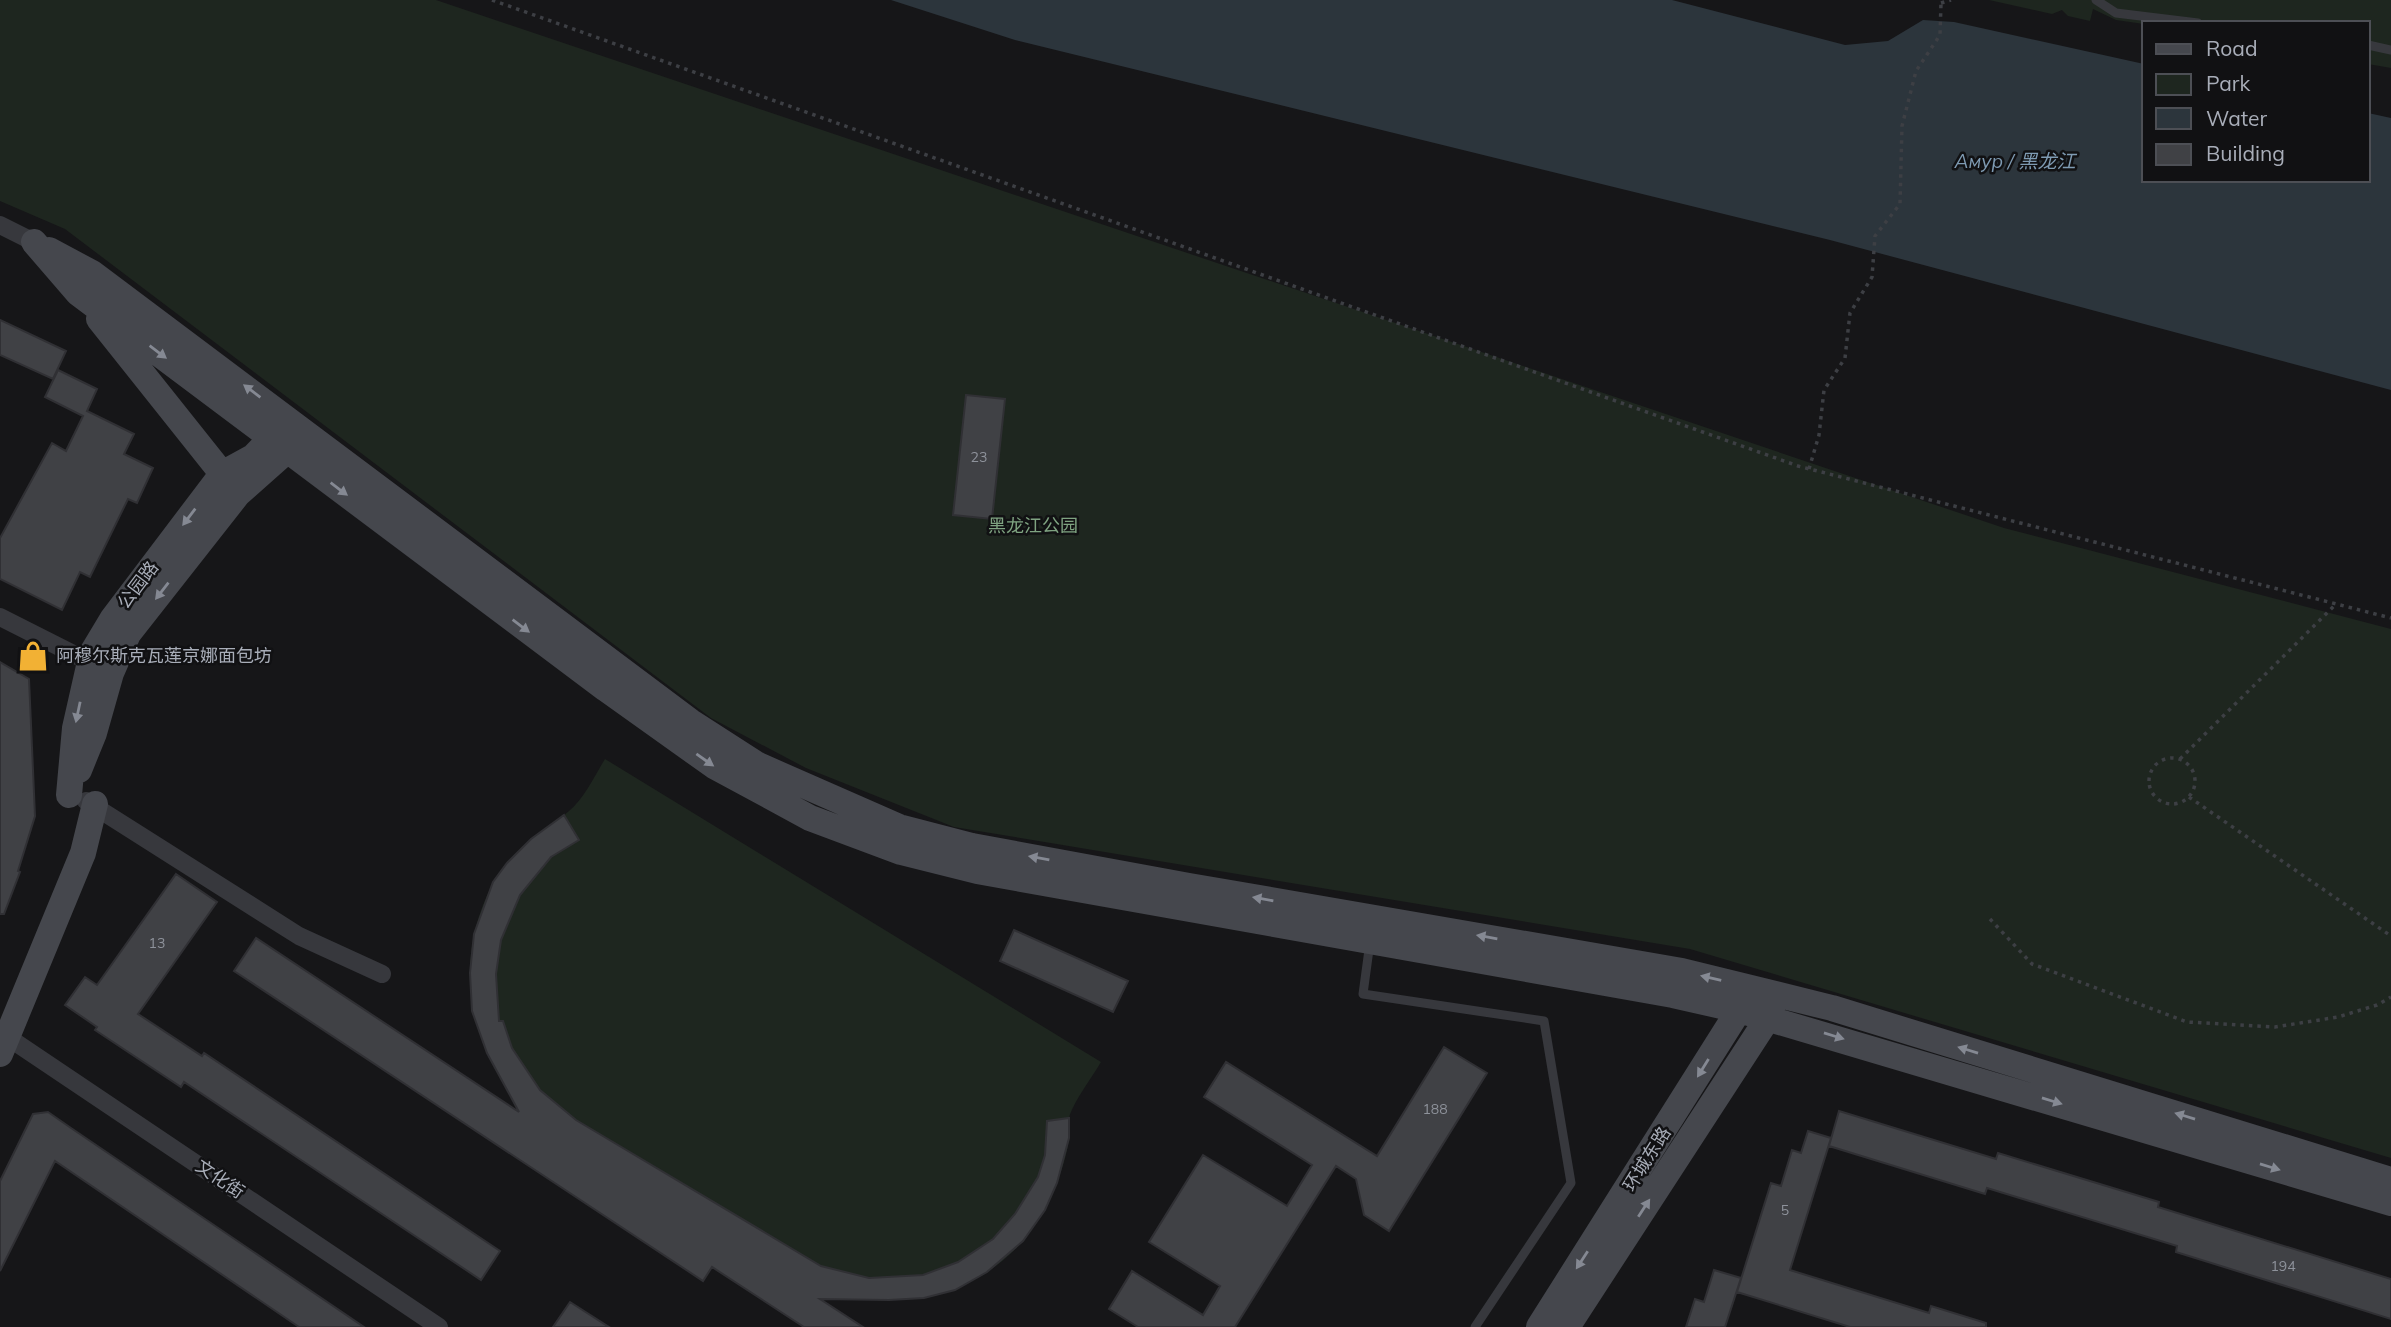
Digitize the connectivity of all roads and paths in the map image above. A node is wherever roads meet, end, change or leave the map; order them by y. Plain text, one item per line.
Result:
1 (492, 0) edge
2 (1951, 0) edge
3 (2096, 0) edge
4 (1939, 1) edge
5 (2182, 21) edge
6 (2370, 45) edge
7 (2391, 50) edge
8 (0, 225) edge
9 (34, 242) junction
10 (78, 293) junction
11 (289, 435) junction
12 (1810, 469) junction
13 (230, 484) junction
14 (2336, 604) junction
15 (0, 617) edge
16 (2391, 618) edge
17 (100, 667) junction
18 (2180, 759) junction
19 (69, 795) joint
20 (2189, 797) junction
21 (94, 804) junction
22 (1990, 919) dead end
23 (2391, 936) edge
24 (1370, 940) junction
25 (382, 974) dead end
26 (2391, 997) edge
27 (1742, 998) junction
28 (1772, 1006) junction
29 (3, 1041) edge
30 (2391, 1180) edge
31 (2391, 1203) edge
32 (439, 1327) edge
33 (1475, 1327) edge
34 (1539, 1327) edge
35 (1567, 1327) edge

1 - 12 path
2 - 4 path
3 - 5 lane
4 - 12 path
6 - 7 lane
8 - 9 street
9 - 10 street
11 -> 9 street
10 -> 11 street
10 - 13 street
11 - 13 street, 公园路
11 -> 24 street
27 -> 11 street
12 - 14 path
13 -> 17 street, 公园路
14 - 16 path
14 - 18 path
15 - 17 street
17 -> 19 street, 公园路
18 - 20 path
18 - 20 path
19 - 21 street, 公园路
20 - 23 path
21 - 25 street, 公园路
21 - 29 street
22 - 26 path
24 - 27 street
24 - 33 lane
27 - 28 street
27 -> 34 street, 环城东路
30 -> 28 street
28 -> 31 street
35 -> 28 street, 环城东路
29 - 32 street, 文化街

